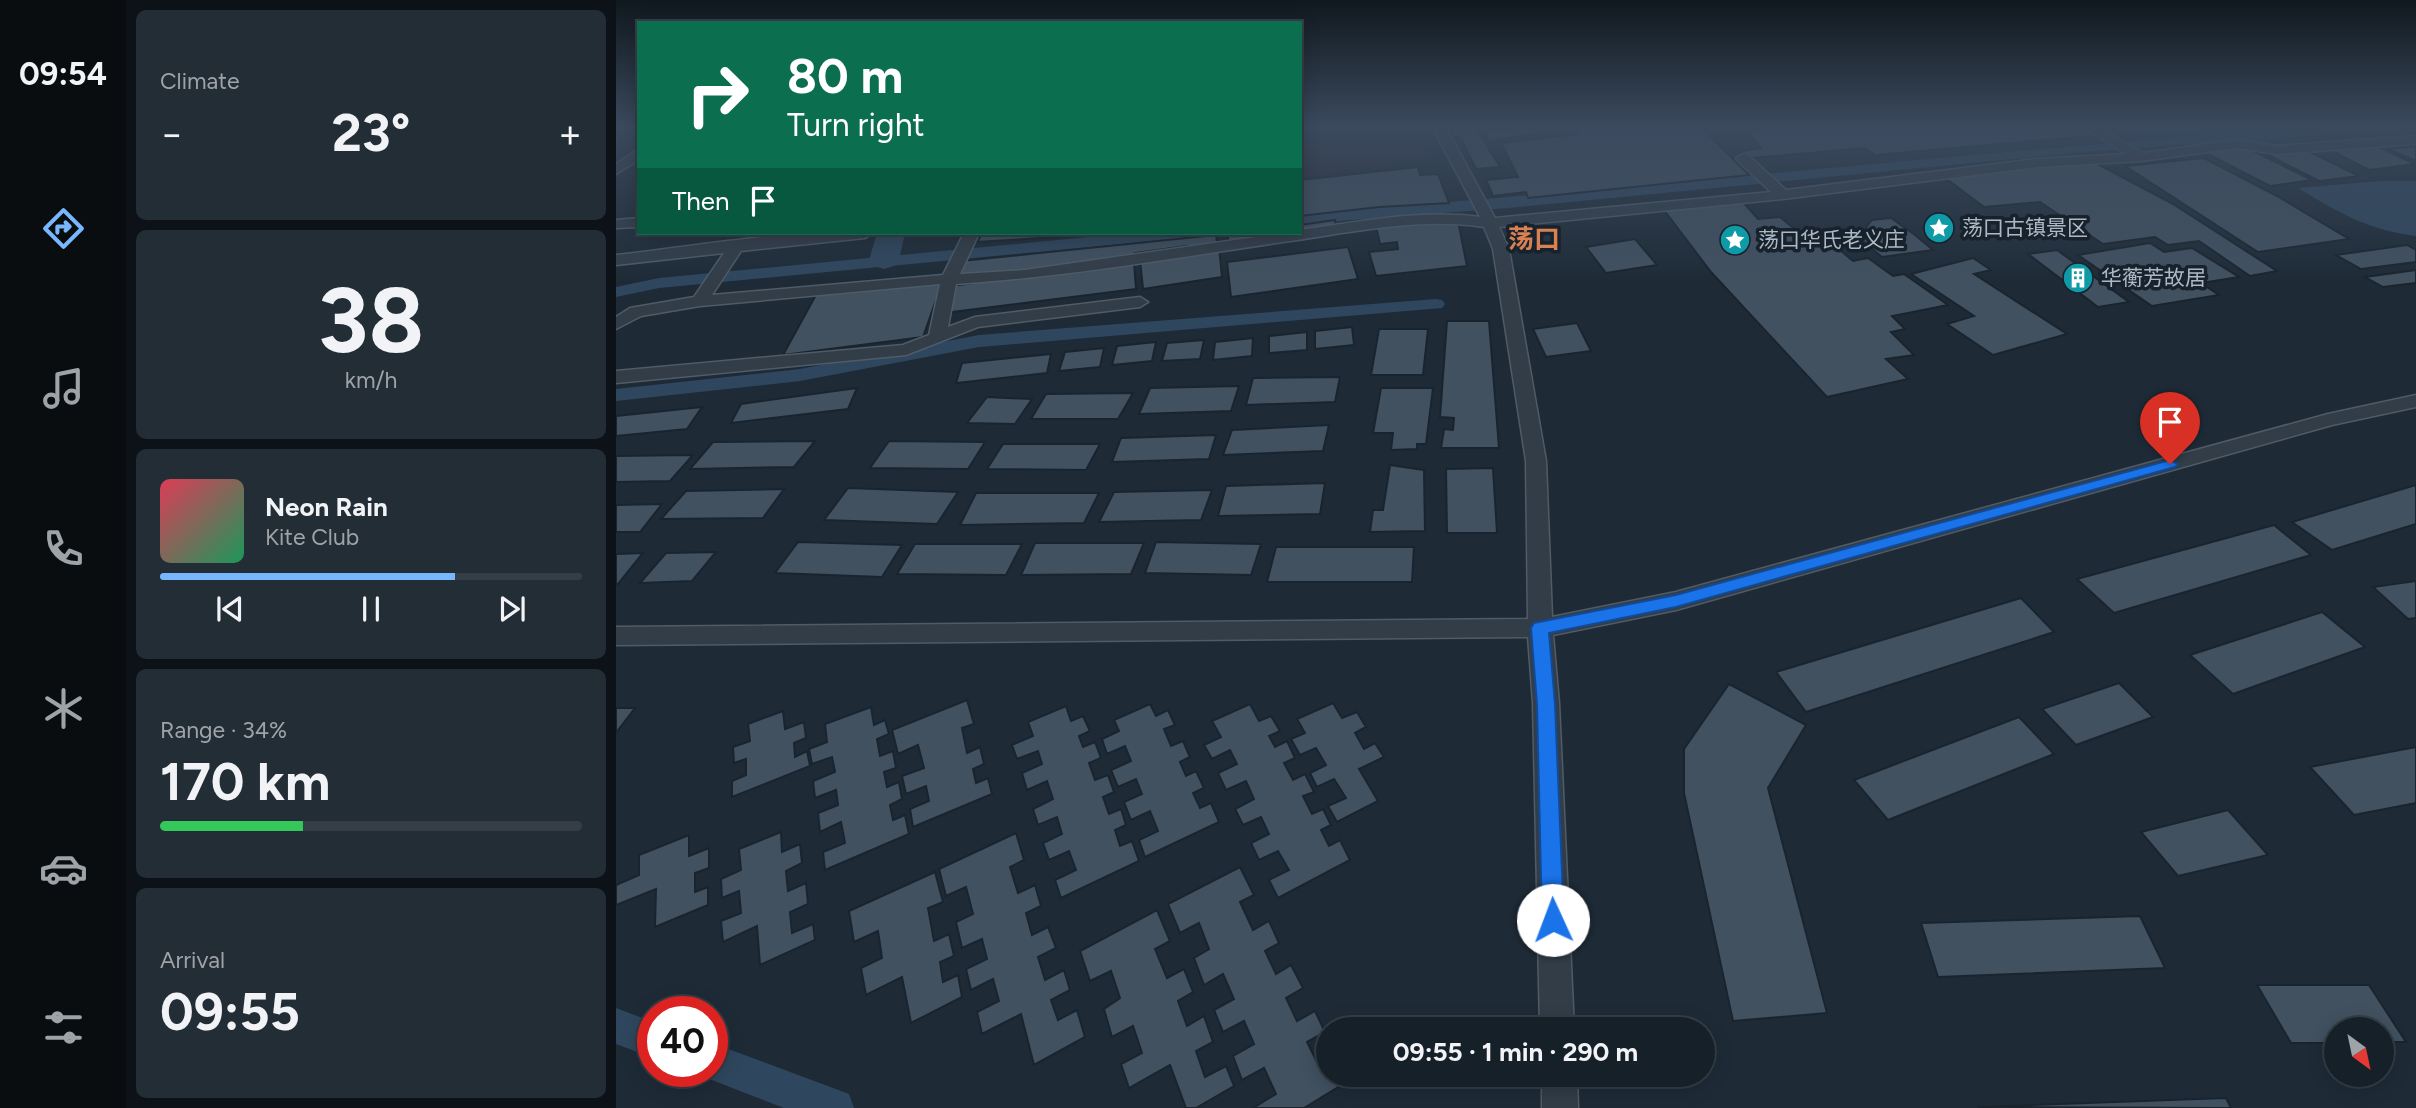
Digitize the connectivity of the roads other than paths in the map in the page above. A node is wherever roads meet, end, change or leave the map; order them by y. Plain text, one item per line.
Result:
1 (1466, 178) edge
2 (1765, 178) edge
3 (1920, 178) edge
4 (1783, 195) junction
5 (1488, 219) junction
6 (637, 222) edge
7 (617, 225) edge
8 (844, 235) edge
9 (970, 235) edge
10 (1300, 235) edge
11 (1302, 235) edge
12 (737, 245) junction
13 (616, 260) edge
14 (955, 264) junction
15 (703, 295) junction
16 (1140, 302) dead end
17 (616, 324) edge
18 (937, 336) junction
19 (616, 377) edge
20 (2416, 401) edge
21 (1540, 628) junction
22 (616, 636) edge
23 (1557, 1017) edge
24 (1559, 1087) edge
25 (1560, 1108) edge

1 - 5 street
2 - 4 street
3 - 4 street
4 - 5 street
5 - 11 street
5 - 21 street
6 - 7 street
8 - 12 street
9 - 14 street
10 - 14 street
12 - 13 street
12 - 15 street
14 - 15 street
14 - 18 street
15 - 17 street
16 - 18 street
18 - 19 street
20 - 21 street
21 - 22 street
21 - 23 street
24 - 25 street

